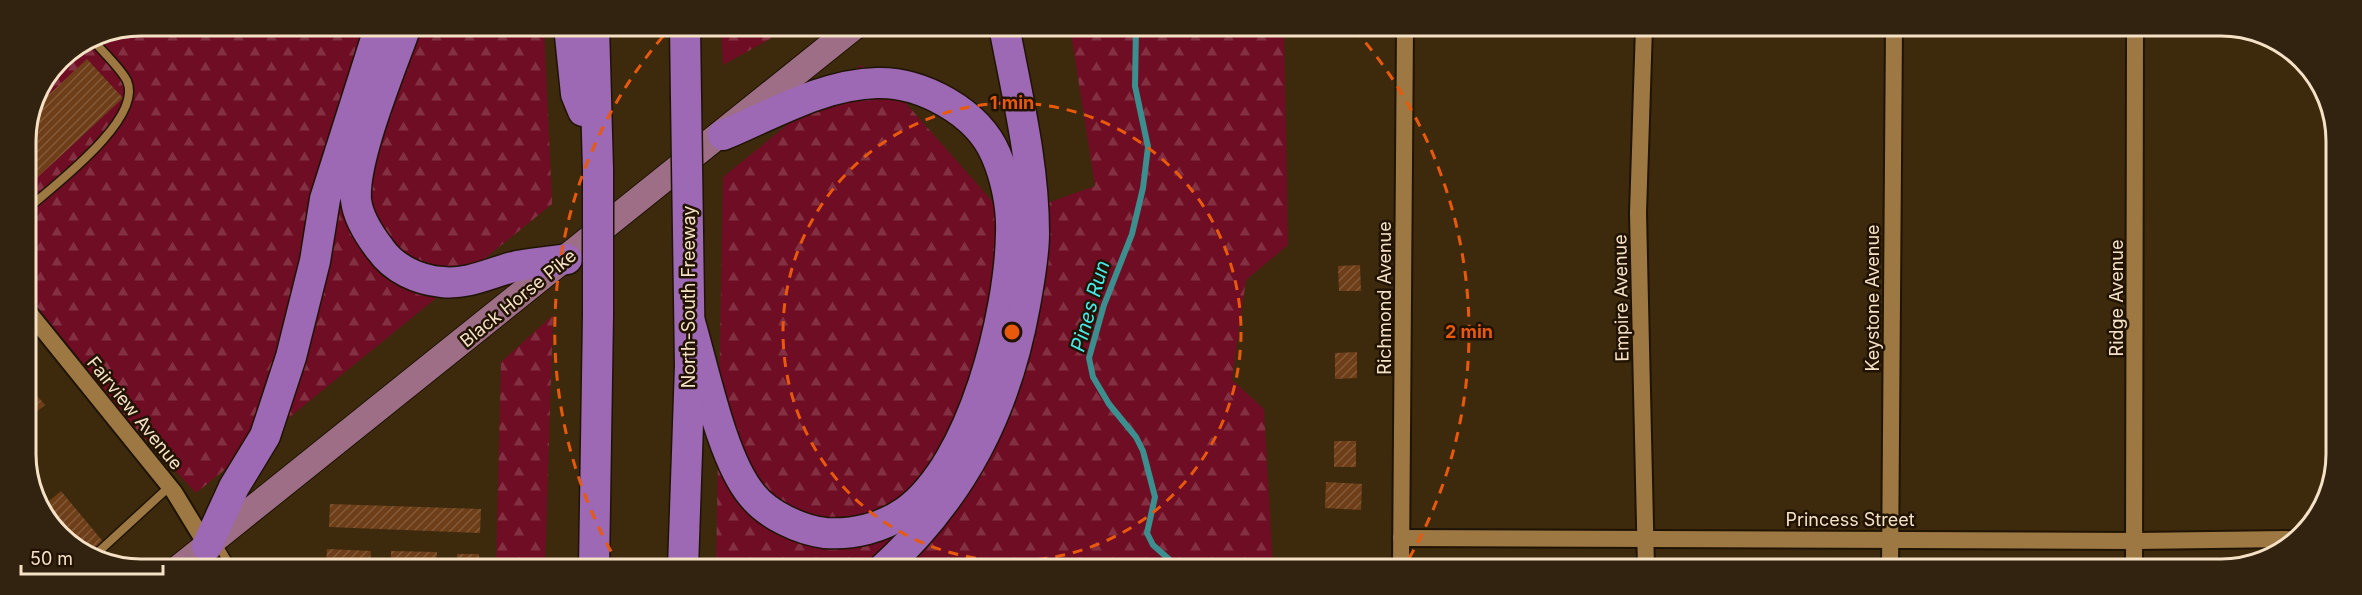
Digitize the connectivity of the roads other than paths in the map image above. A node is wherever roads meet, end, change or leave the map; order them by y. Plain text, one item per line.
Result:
1 (377, 36) edge
2 (403, 36) edge
3 (570, 36) edge
4 (594, 36) edge
5 (685, 36) edge
6 (843, 36) edge
7 (1006, 36) edge
8 (1405, 36) edge
9 (1644, 36) edge
10 (1893, 36) edge
11 (2135, 36) edge
12 (98, 46) edge
13 (723, 135) junction
14 (597, 156) junction
15 (36, 201) edge
16 (567, 259) junction
17 (36, 321) edge
18 (690, 322) junction
19 (170, 487) junction
20 (1401, 538) junction
21 (1890, 538) junction
22 (2282, 539) edge
23 (1646, 540) junction
24 (2135, 541) junction
25 (211, 543) junction
26 (100, 550) edge
27 (190, 559) edge
28 (224, 559) edge
29 (594, 559) edge
30 (683, 559) edge
31 (893, 559) edge
32 (1401, 559) edge
33 (1646, 559) edge
34 (1890, 559) edge
35 (2134, 559) edge

1 - 25 highway
2 - 16 highway
3 - 14 highway
4 - 14 highway
5 - 18 highway, North-South Freeway, bridge
6 - 13 main road, Black Horse Pike
7 - 31 highway
8 - 20 street, Richmond Avenue
9 - 23 street, Empire Avenue
10 - 21 street, Keystone Avenue
11 - 24 street, Ridge Avenue
12 - 15 lane
13 - 16 main road, Black Horse Pike
13 - 18 highway
14 - 29 highway, bridge
16 - 25 main road, Black Horse Pike
17 - 19 street, Fairview Avenue
18 - 30 highway, North-South Freeway
19 - 25 street, Fairview Avenue
19 - 26 lane
20 - 23 street, Princess Street
20 - 32 street, Richmond Avenue
21 - 23 street, Princess Street
21 - 24 street, Princess Street
21 - 34 street, Keystone Avenue
22 - 24 street, Princess Street
23 - 33 street, Empire Avenue
24 - 35 street, Ridge Avenue
25 - 27 main road, Black Horse Pike
25 - 28 lane

